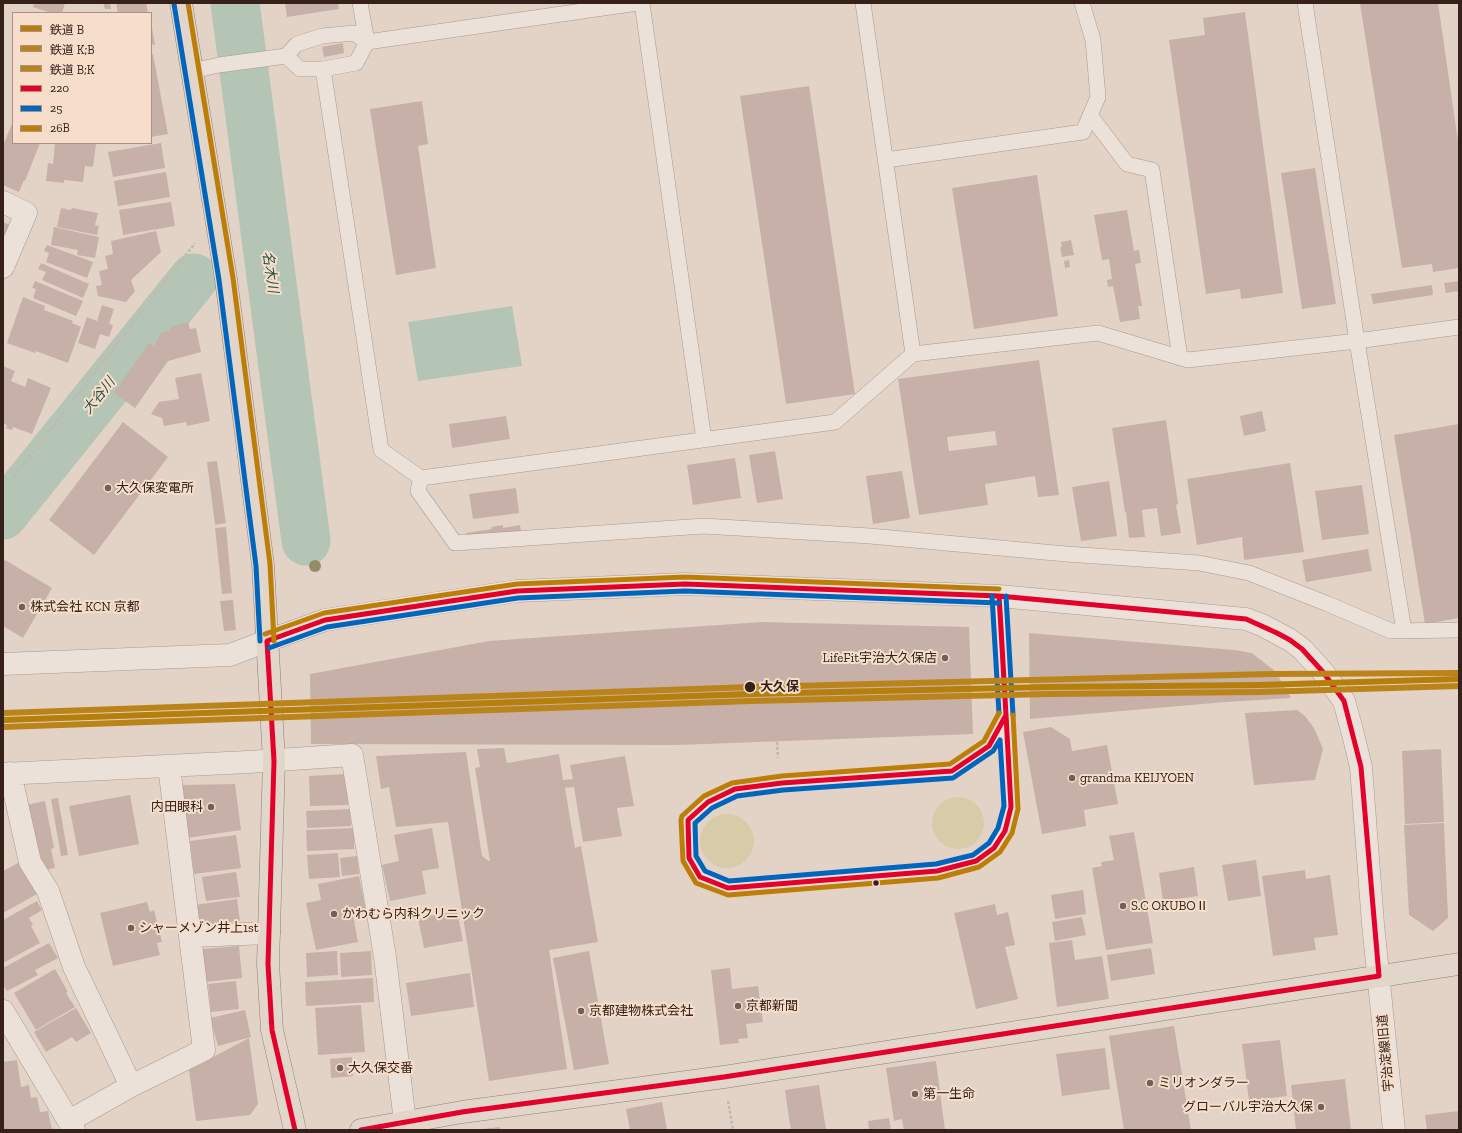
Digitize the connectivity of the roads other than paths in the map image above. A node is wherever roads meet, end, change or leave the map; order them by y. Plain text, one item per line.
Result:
1 (181, 3) edge
2 (360, 3) edge
3 (638, 3) edge
4 (642, 3) edge
5 (863, 3) edge
6 (1082, 3) edge
7 (1305, 3) edge
8 (367, 42) junction
9 (286, 56) junction
10 (323, 69) junction
11 (192, 71) junction
12 (1090, 115) junction
13 (886, 160) junction
14 (3, 202) edge
15 (3, 267) edge
16 (1459, 327) edge
17 (1357, 341) junction
18 (913, 354) junction
19 (1180, 358) junction
20 (704, 440) junction
21 (421, 478) junction
22 (999, 596) junction
23 (1459, 630) edge
24 (1404, 631) junction
25 (268, 641) junction
26 (3, 664) edge
27 (1006, 715) junction
28 (274, 761) junction
29 (169, 766) junction
30 (6, 773) edge
31 (269, 933) junction
32 (190, 936) junction
33 (1459, 964) edge
34 (1379, 976) junction
35 (3, 1011) edge
36 (131, 1086) junction
37 (72, 1126) edge
38 (406, 1126) edge
39 (295, 1130) edge
40 (361, 1130) edge
41 (1394, 1130) edge

1 - 11 main road
2 - 8 lane
3 - 8 lane
4 - 20 lane
5 - 13 lane
6 - 12 lane
7 - 17 lane
8 - 9 lane
8 - 10 lane
9 - 10 lane
9 - 11 lane
10 - 21 lane
11 - 25 main road
12 - 13 lane
12 - 19 lane
13 - 18 lane
14 - 15 street
16 - 17 lane
17 - 19 lane
17 - 24 lane
18 - 19 lane
18 - 20 lane
20 - 21 lane
21 - 24 lane
22 - 25 street, 宇治淀線旧道
22 - 27 lane
22 - 34 street, 宇治淀線旧道
23 - 24 lane
25 - 26 street, 宇治淀線旧道
25 - 28 main road
27 - 27 lane
28 - 29 street
28 - 31 main road
28 - 38 street
29 - 30 street
29 - 32 street
30 - 36 street
31 - 32 street
31 - 39 main road
32 - 36 street
33 - 34 main road
34 - 38 main road
34 - 41 street, 宇治淀線旧道
35 - 37 street
36 - 37 street
38 - 40 main road

